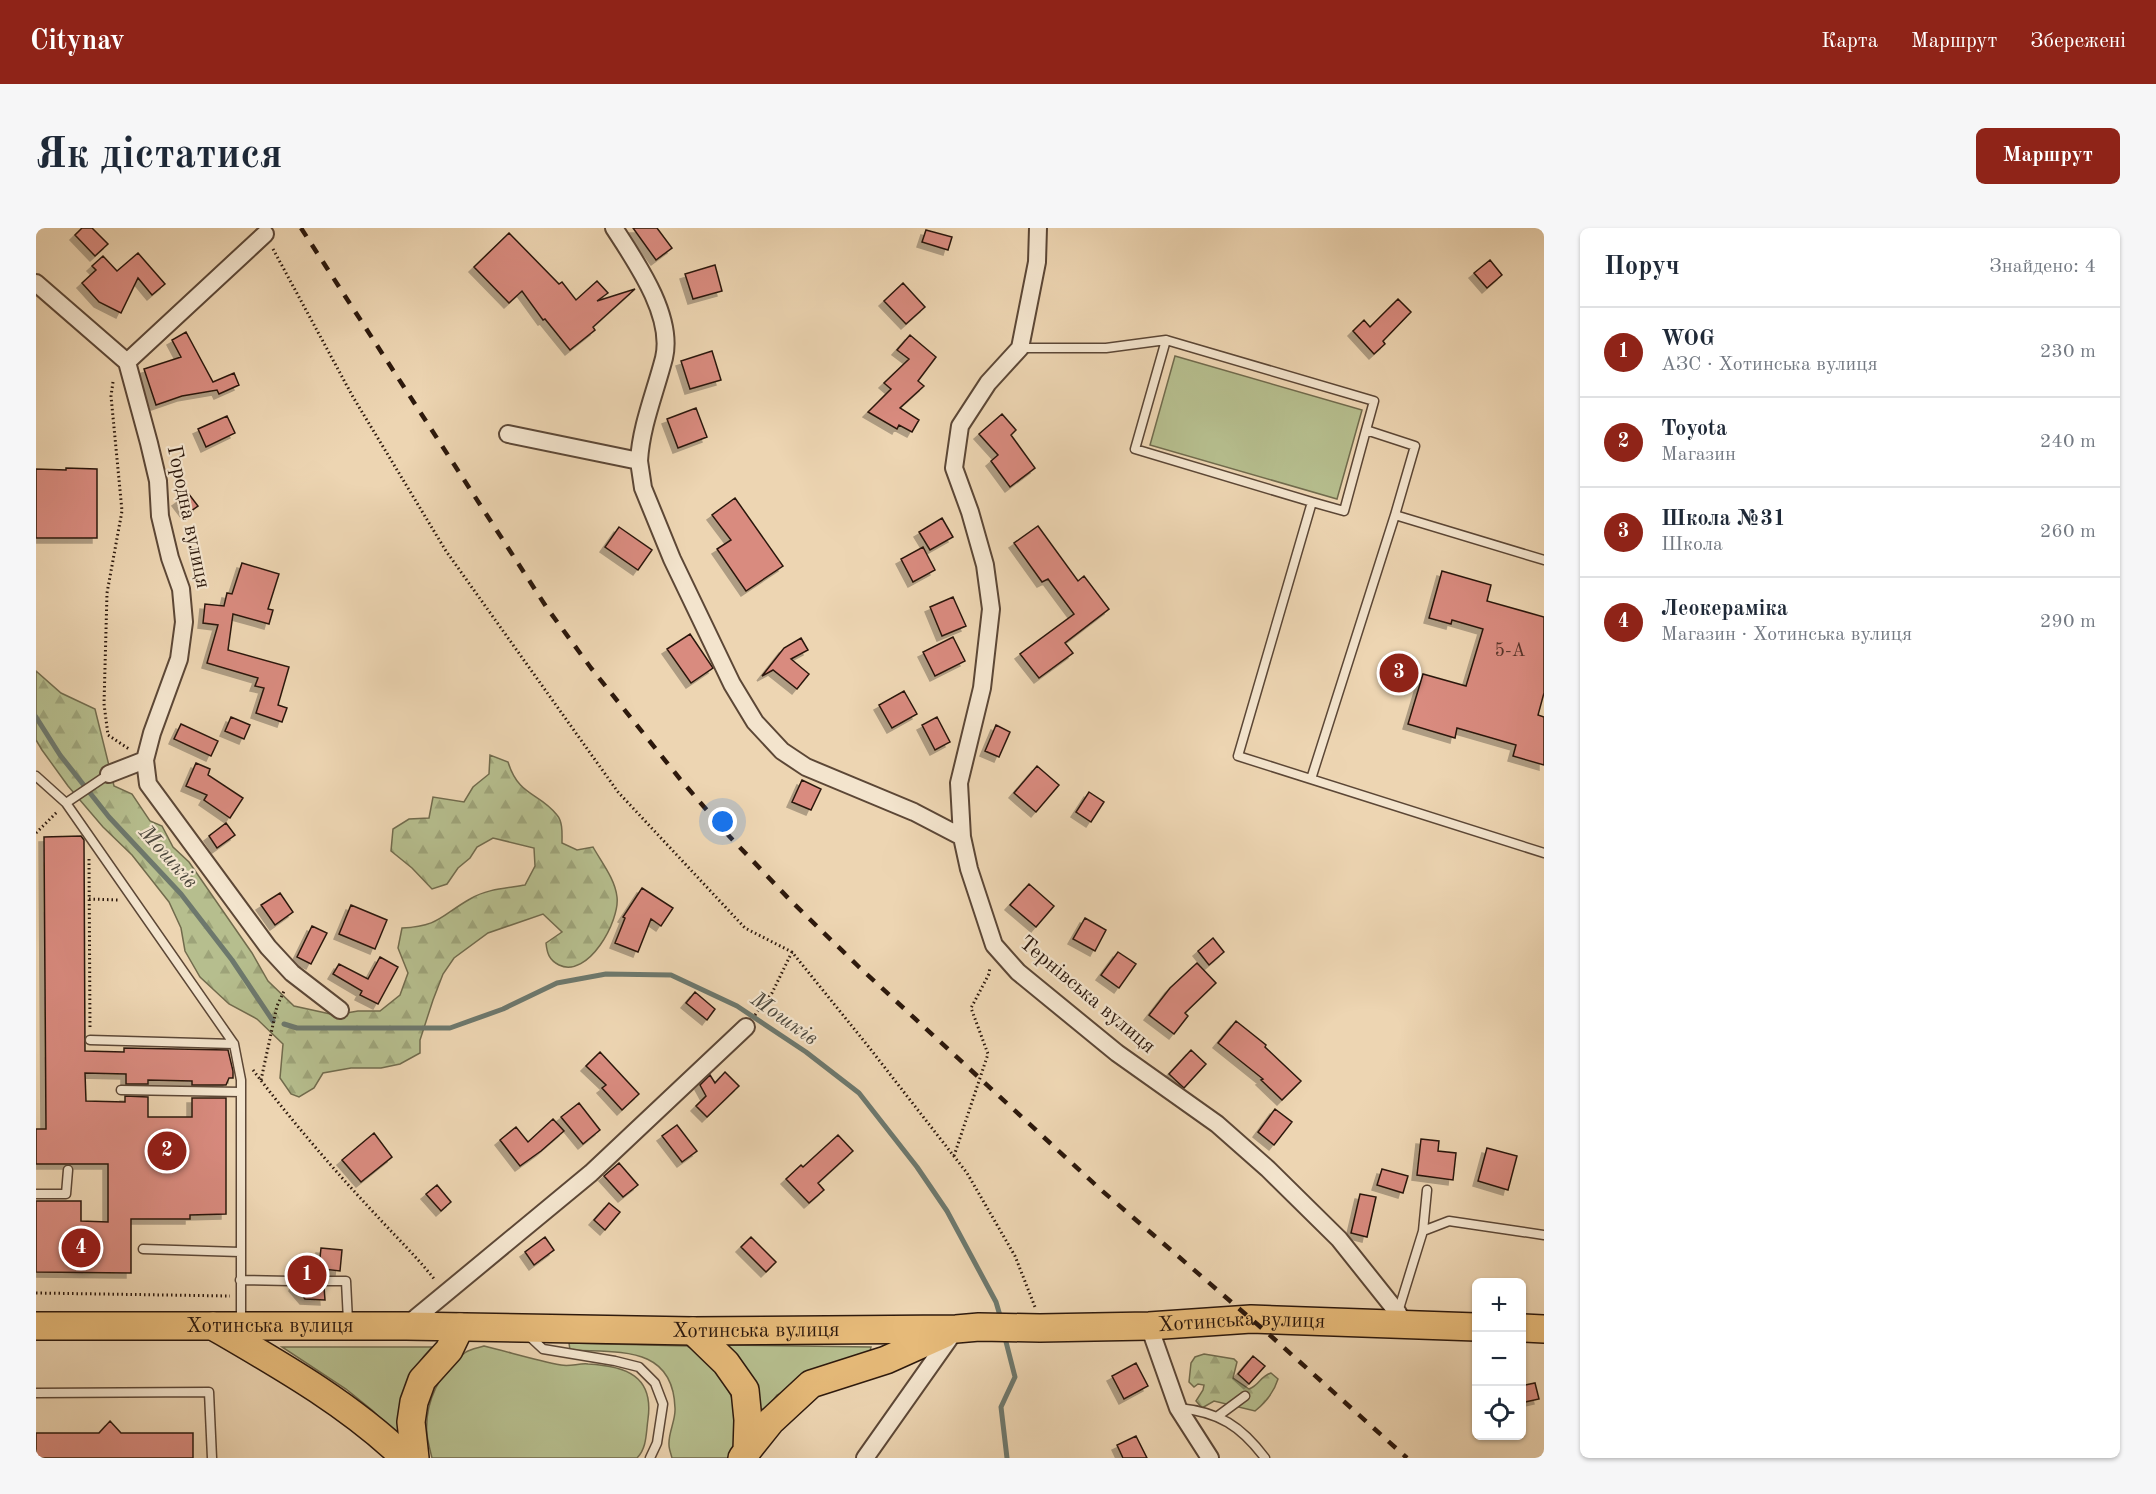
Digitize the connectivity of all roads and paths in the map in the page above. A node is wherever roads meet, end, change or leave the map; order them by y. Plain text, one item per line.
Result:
1 (614, 228) edge
2 (1038, 228) edge
3 (266, 234) joint
4 (36, 283) edge
5 (1167, 340) junction
6 (1020, 348) junction
7 (127, 362) junction
8 (1366, 430) junction
9 (508, 434) dead end
10 (639, 461) junction
11 (1312, 502) junction
12 (1395, 515) junction
13 (1544, 560) edge
14 (145, 760) junction
15 (109, 774) joint
16 (36, 776) edge
17 (1311, 779) junction
18 (66, 803) junction
19 (36, 833) edge
20 (88, 836) junction
21 (962, 837) junction
22 (1544, 853) edge
23 (89, 899) junction
24 (134, 900) junction
25 (994, 945) junction
26 (792, 952) junction
27 (292, 973) junction
28 (760, 1009) dead end
29 (339, 1010) dead end
30 (746, 1027) dead end
31 (90, 1040) joint
32 (234, 1044) junction
33 (261, 1080) junction
34 (121, 1090) dead end
35 (241, 1092) junction
36 (954, 1156) junction
37 (68, 1170) dead end
38 (1427, 1190) dead end
39 (36, 1194) edge
40 (1423, 1231) junction
41 (1544, 1235) edge
42 (143, 1249) dead end
43 (240, 1252) junction
44 (240, 1280) junction
45 (290, 1281) dead end
46 (324, 1281) dead end
47 (36, 1293) edge
48 (445, 1293) junction
49 (240, 1296) junction
50 (1037, 1318) junction
51 (1401, 1319) junction
52 (36, 1326) edge
53 (212, 1326) junction
54 (241, 1326) junction
55 (348, 1326) junction
56 (406, 1326) junction
57 (1149, 1326) junction
58 (460, 1327) junction
59 (1472, 1327) edge
60 (522, 1328) junction
61 (968, 1328) junction
62 (1526, 1328) edge
63 (1544, 1329) edge
64 (693, 1331) junction
65 (36, 1393) edge
66 (1245, 1396) dead end
67 (1178, 1408) junction
68 (1218, 1416) junction
69 (745, 1455) edge
70 (212, 1458) edge
71 (405, 1458) edge
72 (415, 1458) edge
73 (650, 1458) edge
74 (865, 1458) edge
75 (1210, 1458) edge
76 (1265, 1458) edge

1 - 10 street
2 - 6 street
3 - 7 street
3 - 26 path
4 - 7 street
5 - 6 lane
5 - 8 lane
5 - 11 lane
6 - 21 street, Тернівська вулиця
7 - 14 street, Городна вулиця
7 - 14 path
8 - 11 lane
8 - 12 lane
9 - 10 street
10 - 21 street
11 - 17 lane
12 - 13 lane
12 - 17 lane
14 - 15 street
14 - 27 street
15 - 18 lane
16 - 18 lane
17 - 22 lane
18 - 19 path
18 - 20 lane
20 - 23 path
20 - 24 lane
21 - 25 street, Тернівська вулиця
23 - 24 path
23 - 31 path
24 - 32 lane
25 - 36 path
25 - 51 street, Тернівська вулиця
26 - 28 path
26 - 36 path
27 - 29 street
27 - 33 path
30 - 48 street
31 - 32 lane
32 - 33 path
32 - 35 lane
33 - 48 path
34 - 35 lane
35 - 43 lane
36 - 50 path
37 - 39 lane
38 - 40 lane
40 - 41 lane
40 - 51 lane
42 - 43 lane
43 - 44 lane
44 - 45 lane
44 - 49 lane
46 - 55 lane
47 - 49 path
48 - 56 street
49 - 54 lane
50 - 57 main road, Хотинська вулиця
50 - 61 main road, Хотинська вулиця
51 - 57 main road, Хотинська вулиця
51 - 59 main road, Хотинська вулиця
52 - 53 main road, Хотинська вулиця
53 - 54 main road, Хотинська вулиця
53 - 71 main road
54 - 55 main road, Хотинська вулиця
55 - 56 main road, Хотинська вулиця
56 - 58 main road, Хотинська вулиця
57 - 67 street
58 - 60 main road, Хотинська вулиця
58 - 72 main road
60 - 64 main road, Хотинська вулиця
60 - 73 lane
61 - 64 main road, Хотинська вулиця
61 - 69 main road
61 - 74 street
62 - 63 main road
64 - 69 main road
65 - 70 lane
66 - 68 lane
67 - 68 lane
67 - 75 street
68 - 76 lane

